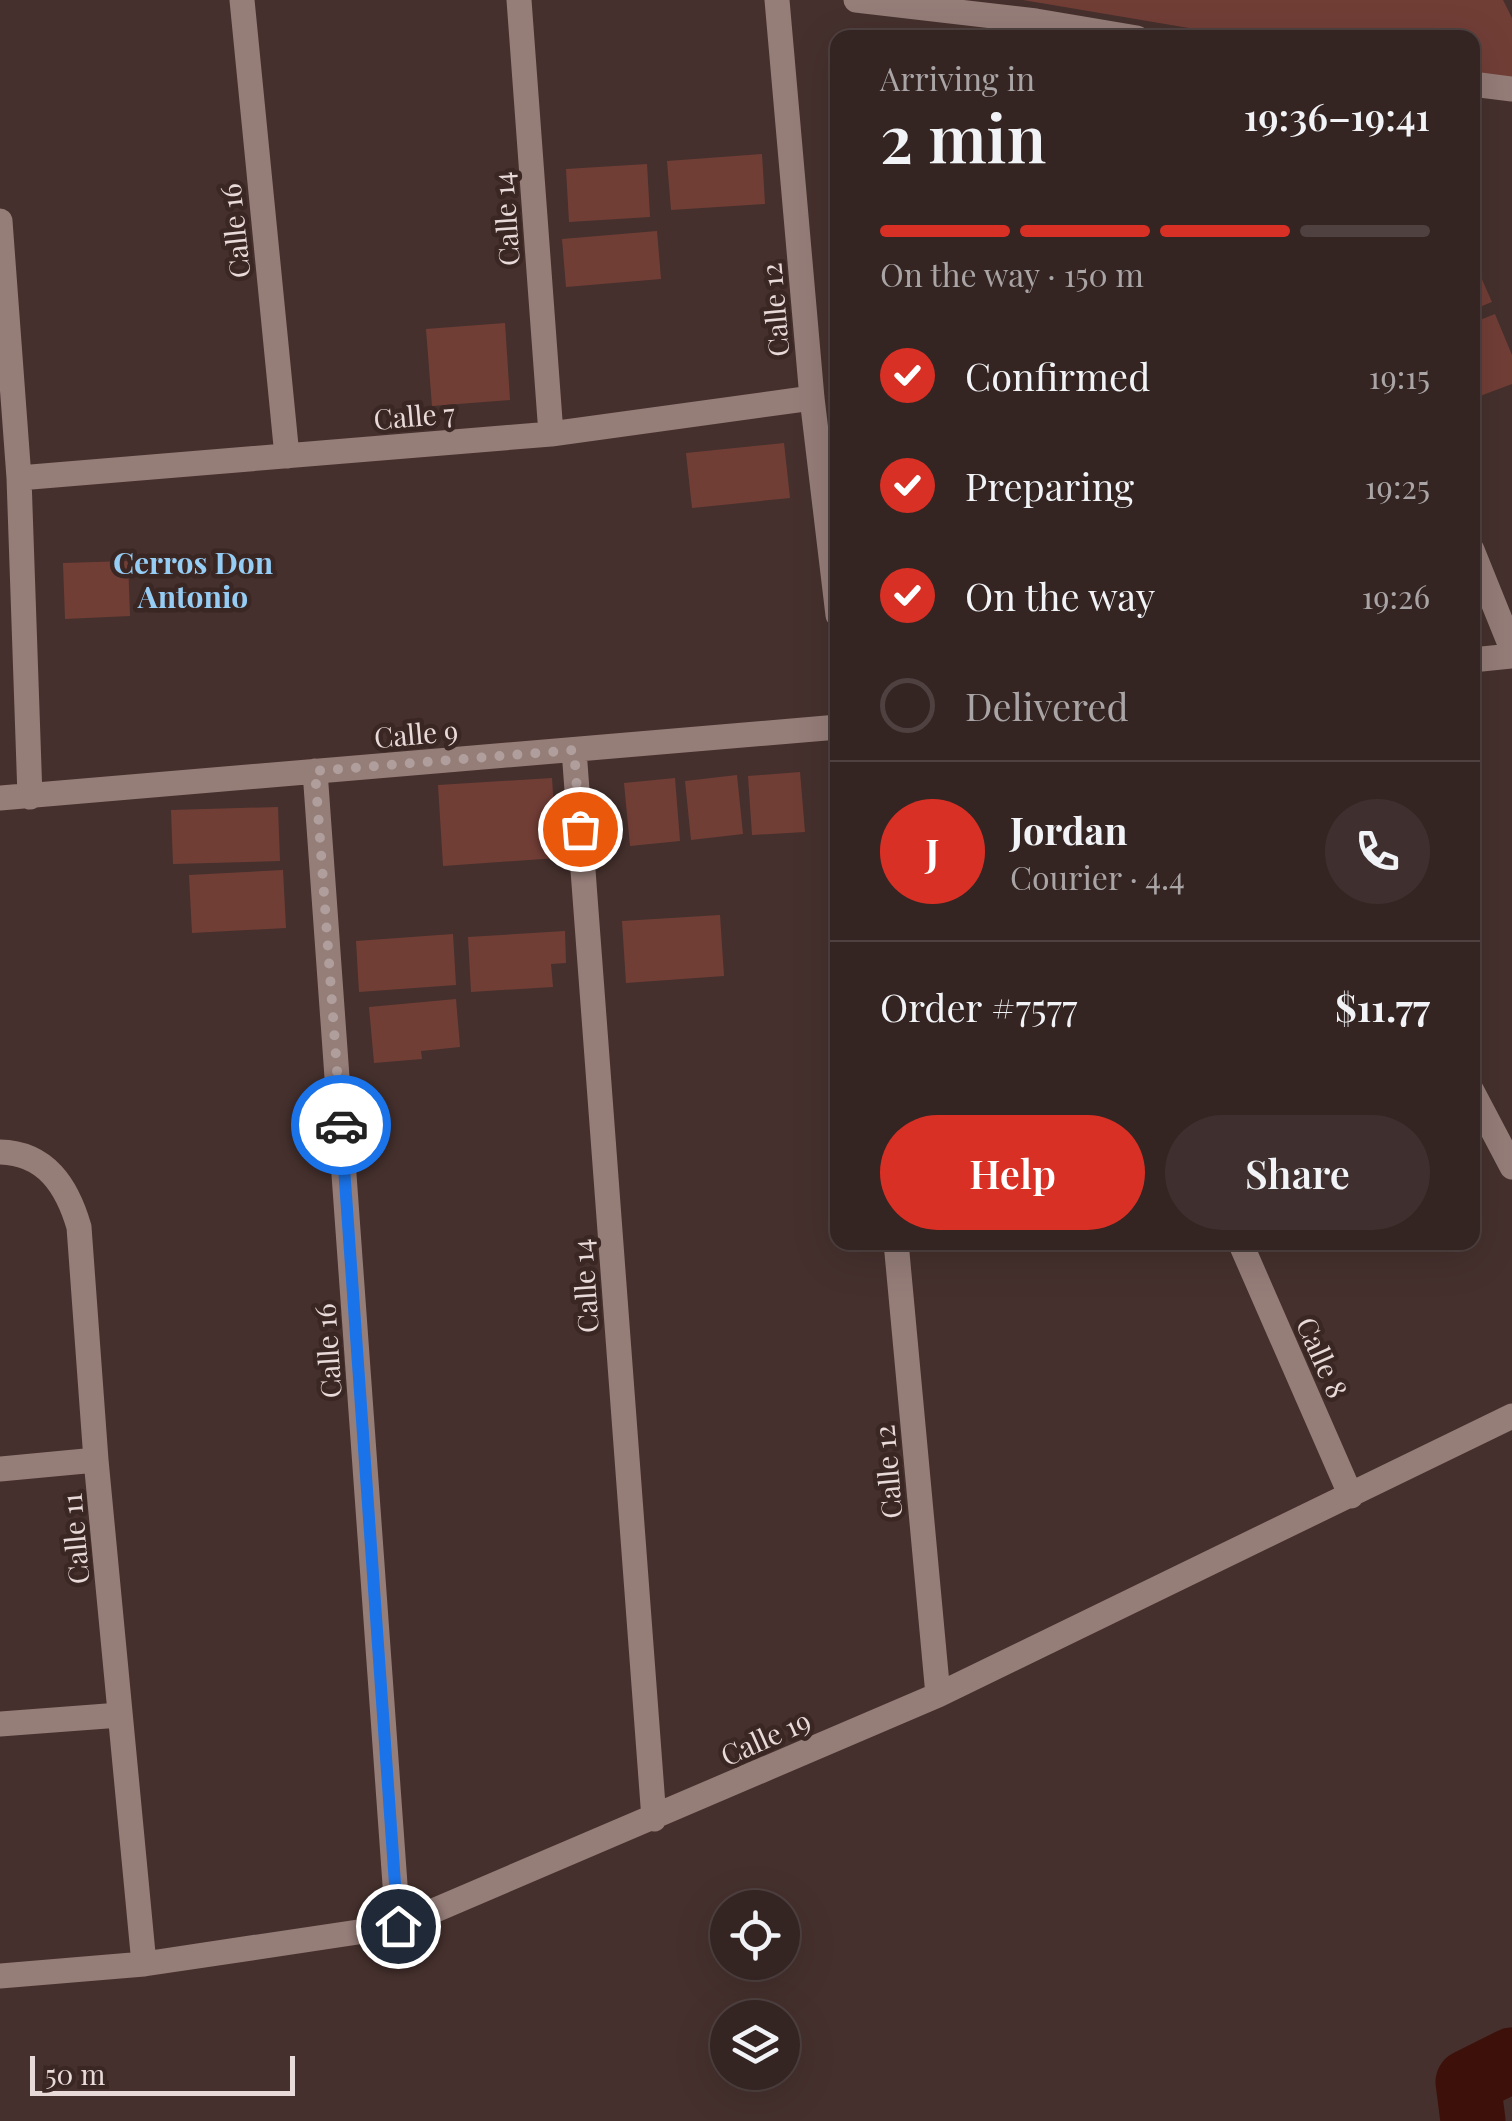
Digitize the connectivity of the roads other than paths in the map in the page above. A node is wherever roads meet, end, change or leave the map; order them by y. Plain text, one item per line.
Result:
1 (242, 0) edge
2 (519, 0) edge
3 (778, 0) edge
4 (856, 0) edge
5 (1037, 29) edge
6 (1480, 85) edge
7 (1512, 89) edge
8 (0, 222) edge
9 (812, 398) junction
10 (551, 434) junction
11 (287, 456) junction
12 (19, 478) junction
13 (830, 548) edge
14 (1480, 571) edge
15 (1512, 653) edge
16 (1480, 659) edge
17 (830, 728) edge
18 (574, 750) junction
19 (315, 771) junction
20 (30, 797) junction
21 (0, 798) edge
22 (1480, 1107) edge
23 (0, 1152) edge
24 (1512, 1167) edge
25 (897, 1250) edge
26 (1243, 1250) edge
27 (1512, 1416) edge
28 (96, 1460) junction
29 (0, 1469) edge
30 (1351, 1496) junction
31 (938, 1696) junction
32 (120, 1715) junction
33 (0, 1724) edge
34 (654, 1819) junction
35 (398, 1926) junction
36 (144, 1964) junction
37 (0, 1976) edge

1 - 11 street, Calle 16
2 - 10 street, Calle 14
3 - 9 street, Calle 12
4 - 5 street
6 - 7 street
8 - 12 street
9 - 10 street, Calle 7
9 - 13 street, Calle 12
10 - 11 street, Calle 7
11 - 12 street, Calle 7
12 - 20 street
14 - 15 street
15 - 16 street
17 - 18 street, Calle 9
18 - 19 street, Calle 9
18 - 34 street, Calle 14
19 - 20 street, Calle 9
19 - 35 street, Calle 16
20 - 21 street, Calle 9
22 - 24 street
23 - 28 street, Calle 11
25 - 31 street, Calle 12
26 - 30 street, Calle 8
27 - 30 street, Calle 19
28 - 29 street
28 - 32 street, Calle 11
30 - 31 street, Calle 19
31 - 34 street, Calle 19
32 - 33 street
32 - 36 street, Calle 11
34 - 35 street, Calle 19
35 - 36 street, Calle 19
36 - 37 street, Calle 19

